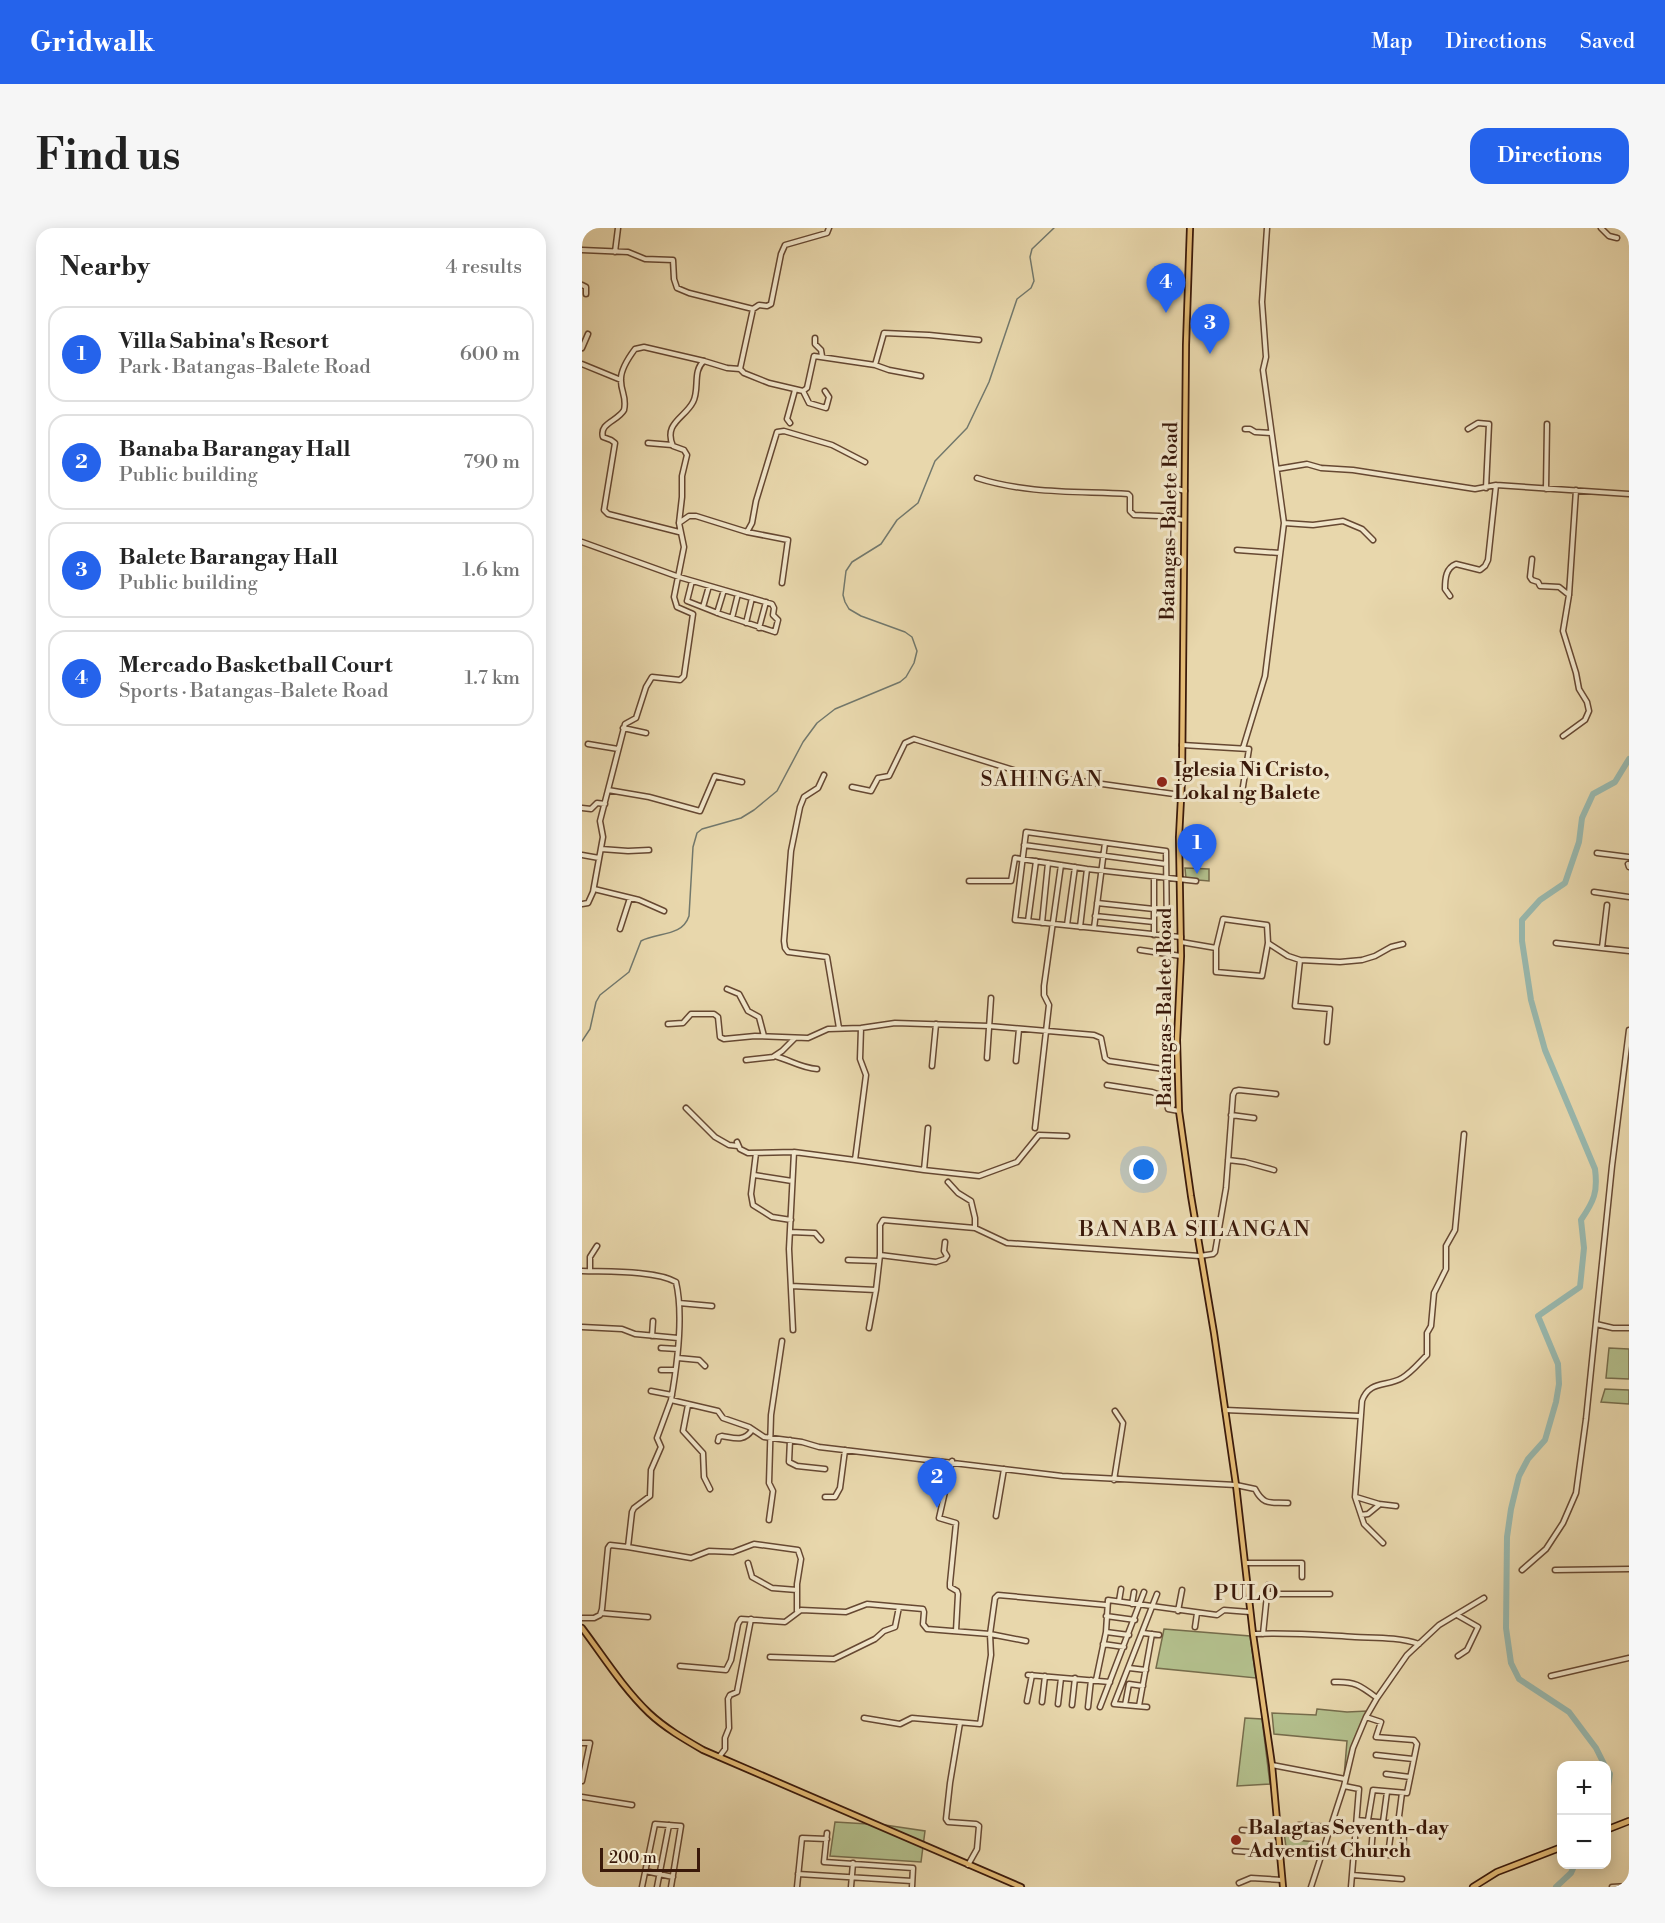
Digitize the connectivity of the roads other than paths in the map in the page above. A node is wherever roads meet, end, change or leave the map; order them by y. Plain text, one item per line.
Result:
1 (618, 228) edge
2 (829, 228) edge
3 (1190, 228) edge
4 (1267, 228) edge
5 (1601, 228) edge
6 (1617, 238) dead end
7 (582, 250) edge
8 (615, 252) junction
9 (582, 285) edge
10 (586, 294) dead end
11 (753, 309) junction
12 (588, 334) dead end
13 (815, 338) dead end
14 (979, 340) dead end
15 (582, 348) edge
16 (822, 356) junction
17 (704, 361) junction
18 (582, 364) edge
19 (875, 365) junction
20 (740, 369) junction
21 (921, 376) dead end
22 (621, 380) junction
23 (795, 390) junction
24 (803, 391) junction
25 (825, 391) dead end
26 (790, 423) dead end
27 (1547, 424) dead end
28 (1245, 429) dead end
29 (1468, 429) dead end
30 (1271, 433) junction
31 (648, 443) dead end
32 (672, 445) junction
33 (865, 462) dead end
34 (1277, 469) junction
35 (977, 478) dead end
36 (1496, 485) junction
37 (1166, 486) dead end
38 (1486, 488) junction
39 (1546, 489) junction
40 (1576, 490) junction
41 (1185, 491) junction
42 (1629, 494) edge
43 (1184, 520) junction
44 (1284, 522) junction
45 (679, 523) junction
46 (679, 532) junction
47 (747, 532) junction
48 (1373, 540) dead end
49 (582, 542) edge
50 (1237, 550) dead end
51 (1280, 553) junction
52 (1532, 559) dead end
53 (679, 577) junction
54 (692, 581) junction
55 (782, 584) dead end
56 (709, 586) junction
57 (724, 590) junction
58 (738, 594) junction
59 (1569, 595) junction
60 (1450, 596) dead end
61 (752, 598) junction
62 (766, 602) junction
63 (703, 607) junction
64 (717, 613) junction
65 (732, 618) junction
66 (746, 623) junction
67 (759, 628) junction
68 (623, 728) junction
69 (646, 733) dead end
70 (1563, 736) dead end
71 (588, 744) dead end
72 (1182, 745) junction
73 (1243, 747) junction
74 (618, 749) junction
75 (824, 775) dead end
76 (742, 782) dead end
77 (852, 787) dead end
78 (608, 790) junction
79 (1181, 795) junction
80 (1241, 799) dead end
81 (605, 804) junction
82 (582, 808) edge
83 (1105, 843) junction
84 (1024, 845) junction
85 (601, 849) junction
86 (649, 850) dead end
87 (1597, 853) dead end
88 (582, 855) edge
89 (1103, 856) junction
90 (1629, 857) edge
91 (599, 858) junction
92 (1023, 859) junction
93 (1036, 861) junction
94 (1048, 863) junction
95 (1166, 864) junction
96 (1061, 865) junction
97 (1075, 867) junction
98 (1087, 869) junction
99 (1101, 870) junction
100 (1154, 877) junction
101 (1166, 878) junction
102 (1180, 880) junction
103 (1196, 880) dead end
104 (969, 881) dead end
105 (594, 889) junction
106 (1594, 892) dead end
107 (1629, 897) edge
108 (630, 898) junction
109 (1097, 903) junction
110 (582, 904) edge
111 (1607, 905) dead end
112 (1154, 909) junction
113 (664, 911) dead end
114 (1095, 916) junction
115 (1028, 921) junction
116 (1154, 922) junction
117 (1042, 923) junction
118 (1054, 924) junction
119 (1067, 925) junction
120 (1080, 927) junction
121 (1094, 928) junction
122 (620, 929) dead end
123 (1154, 935) junction
124 (1167, 935) junction
125 (1181, 940) junction
126 (1268, 943) junction
127 (1556, 943) dead end
128 (1403, 944) dead end
129 (1216, 948) junction
130 (1602, 948) junction
131 (1140, 950) dead end
132 (1629, 951) edge
133 (1181, 956) junction
134 (1300, 960) junction
135 (727, 989) dead end
136 (991, 998) dead end
137 (668, 1024) dead end
138 (936, 1024) junction
139 (989, 1026) junction
140 (839, 1028) junction
141 (861, 1028) junction
142 (1019, 1029) junction
143 (1629, 1030) edge
144 (1045, 1031) junction
145 (764, 1036) junction
146 (795, 1038) junction
147 (1327, 1042) dead end
148 (774, 1056) junction
149 (987, 1058) dead end
150 (746, 1060) dead end
151 (1016, 1061) dead end
152 (932, 1066) dead end
153 (817, 1069) dead end
154 (1177, 1071) junction
155 (1107, 1085) dead end
156 (1276, 1094) dead end
157 (686, 1108) dead end
158 (1179, 1111) junction
159 (1231, 1115) junction
160 (1254, 1118) dead end
161 (928, 1128) dead end
162 (1035, 1128) dead end
163 (1464, 1134) dead end
164 (1067, 1136) dead end
165 (794, 1152) junction
166 (756, 1154) junction
167 (855, 1160) junction
168 (1228, 1160) junction
169 (924, 1170) junction
170 (1274, 1170) dead end
171 (754, 1175) junction
172 (792, 1181) junction
173 (948, 1182) dead end
174 (791, 1220) junction
175 (975, 1228) junction
176 (790, 1232) junction
177 (821, 1240) dead end
178 (945, 1242) dead end
179 (597, 1246) dead end
180 (880, 1255) junction
181 (1200, 1256) junction
182 (848, 1260) dead end
183 (879, 1262) junction
184 (582, 1271) edge
185 (590, 1271) junction
186 (791, 1286) junction
187 (876, 1290) junction
188 (679, 1303) junction
189 (712, 1306) dead end
190 (653, 1321) dead end
191 (1596, 1324) junction
192 (582, 1327) edge
193 (869, 1328) dead end
194 (1629, 1328) edge
195 (793, 1330) dead end
196 (652, 1336) junction
197 (678, 1338) junction
198 (782, 1341) dead end
199 (661, 1348) dead end
200 (678, 1349) junction
201 (678, 1358) junction
202 (705, 1366) dead end
203 (661, 1370) dead end
204 (675, 1370) junction
205 (651, 1391) dead end
206 (672, 1395) junction
207 (671, 1400) junction
208 (688, 1405) junction
209 (1225, 1410) junction
210 (1115, 1411) dead end
211 (1360, 1416) junction
212 (752, 1430) junction
213 (770, 1438) junction
214 (790, 1440) junction
215 (718, 1441) dead end
216 (845, 1450) junction
217 (952, 1461) junction
218 (825, 1469) dead end
219 (1004, 1469) junction
220 (1114, 1480) junction
221 (1236, 1485) junction
222 (710, 1489) dead end
223 (825, 1497) dead end
224 (1355, 1497) junction
225 (1288, 1503) dead end
226 (1379, 1504) junction
227 (1396, 1506) dead end
228 (1362, 1515) junction
229 (996, 1516) dead end
230 (769, 1520) dead end
231 (1383, 1543) dead end
232 (628, 1547) junction
233 (748, 1563) dead end
234 (1244, 1563) junction
235 (1629, 1569) edge
236 (1522, 1570) dead end
237 (1555, 1570) dead end
238 (1302, 1577) dead end
239 (1268, 1585) dead end
240 (1121, 1589) dead end
241 (797, 1590) junction
242 (1182, 1590) dead end
243 (1134, 1592) dead end
244 (1144, 1592) dead end
245 (1157, 1594) dead end
246 (1267, 1594) junction
247 (1330, 1594) dead end
248 (1484, 1598) dead end
249 (1119, 1601) junction
250 (1132, 1604) junction
251 (1106, 1605) junction
252 (1140, 1605) junction
253 (899, 1606) junction
254 (1152, 1607) junction
255 (797, 1611) junction
256 (1178, 1611) junction
257 (1197, 1612) junction
258 (1250, 1612) junction
259 (601, 1613) junction
260 (1456, 1615) junction
261 (1106, 1616) junction
262 (648, 1617) dead end
263 (582, 1618) edge
264 (751, 1619) junction
265 (1135, 1620) junction
266 (1195, 1627) dead end
267 (582, 1628) edge
268 (956, 1631) junction
269 (1106, 1632) junction
270 (1143, 1633) junction
271 (990, 1634) junction
272 (1152, 1634) junction
273 (1253, 1634) junction
274 (1263, 1634) junction
275 (1129, 1635) junction
276 (1159, 1635) dead end
277 (1026, 1641) dead end
278 (1103, 1644) junction
279 (1419, 1644) junction
280 (1124, 1647) junction
281 (1458, 1656) dead end
282 (770, 1657) dead end
283 (1629, 1658) edge
284 (680, 1666) dead end
285 (1129, 1668) junction
286 (1146, 1670) junction
287 (1045, 1676) junction
288 (1551, 1676) dead end
289 (1061, 1678) junction
290 (1075, 1678) junction
291 (1093, 1680) junction
292 (1110, 1682) junction
293 (1334, 1682) dead end
294 (1143, 1686) junction
295 (1377, 1698) junction
296 (1027, 1701) dead end
297 (1042, 1701) dead end
298 (1058, 1704) dead end
299 (1072, 1705) dead end
300 (1125, 1705) junction
301 (1139, 1706) junction
302 (1088, 1707) dead end
303 (1100, 1707) dead end
304 (1147, 1707) dead end
305 (1366, 1717) junction
306 (864, 1718) dead end
307 (960, 1723) junction
308 (582, 1743) edge
309 (1376, 1755) dead end
310 (718, 1757) junction
311 (1413, 1760) junction
312 (1272, 1765) junction
313 (583, 1771) edge
314 (1386, 1774) dead end
315 (1410, 1777) junction
316 (1345, 1779) junction
317 (582, 1781) edge
318 (1344, 1786) junction
319 (1387, 1792) junction
320 (1402, 1793) junction
321 (582, 1797) edge
322 (632, 1805) dead end
323 (1357, 1820) junction
324 (1368, 1820) junction
325 (1383, 1821) junction
326 (1629, 1821) edge
327 (669, 1825) junction
328 (1299, 1825) dead end
329 (1330, 1827) junction
330 (1611, 1828) edge
331 (1373, 1829) dead end
332 (1242, 1830) dead end
333 (1391, 1832) dead end
334 (1278, 1833) junction
335 (1404, 1834) dead end
336 (1557, 1849) edge
337 (1235, 1851) dead end
338 (1354, 1851) junction
339 (1371, 1853) junction
340 (1279, 1854) junction
341 (1388, 1855) junction
342 (853, 1863) junction
343 (968, 1865) junction
344 (645, 1871) junction
345 (798, 1874) junction
346 (660, 1875) junction
347 (1352, 1875) junction
348 (673, 1877) junction
349 (852, 1877) junction
350 (1402, 1879) dead end
351 (1282, 1880) junction
352 (912, 1881) junction
353 (1239, 1883) dead end
354 (1629, 1886) edge
355 (642, 1887) edge
356 (657, 1887) edge
357 (671, 1887) edge
358 (797, 1887) edge
359 (804, 1887) edge
360 (851, 1887) edge
361 (912, 1887) edge
362 (1021, 1887) edge
363 (1283, 1887) edge
364 (1311, 1887) edge
365 (1351, 1887) edge
366 (1473, 1887) edge
367 (1612, 1887) edge

1 - 8 street
2 - 11 street
3 - 41 main road, Batangas-Balete Road
4 - 30 street
5 - 6 street
7 - 8 street
8 - 11 street
9 - 10 street
11 - 20 street
12 - 15 street
13 - 16 street
14 - 19 street
16 - 19 street
16 - 24 street
17 - 20 street
17 - 22 street
17 - 32 street
18 - 22 street
19 - 21 street
20 - 23 street
22 - 46 street
23 - 24 street
23 - 26 street
24 - 25 street
27 - 39 street
28 - 30 street
29 - 38 street
30 - 34 street
31 - 32 street
32 - 45 street
33 - 47 street
34 - 38 street
34 - 44 street
35 - 43 street
36 - 38 street
36 - 39 street
36 - 60 street
37 - 41 street
39 - 40 street
40 - 42 street
40 - 59 street
41 - 43 main road, Batangas-Balete Road
43 - 72 main road, Batangas-Balete Road
44 - 48 street
44 - 51 street
45 - 46 street
45 - 47 street
46 - 53 street
47 - 55 street
49 - 53 street
50 - 51 street
51 - 73 street
52 - 59 street
53 - 54 street
53 - 68 street
54 - 56 street
54 - 63 street
56 - 57 street
56 - 63 street
57 - 58 street
57 - 64 street
58 - 61 street
58 - 65 street
59 - 70 street
61 - 62 street
61 - 66 street
62 - 67 street
62 - 67 street
63 - 64 street
64 - 65 street
65 - 66 street
66 - 67 street
68 - 69 street
68 - 74 street
71 - 74 street
72 - 73 street
72 - 79 main road, Batangas-Balete Road
73 - 80 street
74 - 78 street
75 - 140 street
76 - 78 street
77 - 79 street
78 - 81 street
79 - 102 main road, Batangas-Balete Road
81 - 82 street
81 - 85 street
83 - 84 street
83 - 89 street
83 - 95 street
84 - 89 street
84 - 92 street
85 - 86 street
85 - 91 street
87 - 90 street
88 - 91 street
89 - 95 street
89 - 99 street
91 - 105 street
92 - 93 street
92 - 104 street
92 - 115 street
93 - 94 street
93 - 115 street
94 - 96 street
94 - 117 street
95 - 101 street
96 - 97 street
96 - 118 street
97 - 98 street
97 - 119 street
98 - 99 street
98 - 120 street
99 - 100 street
99 - 109 street
100 - 101 street
100 - 112 street
101 - 102 street
101 - 124 street
102 - 103 street
102 - 125 main road, Batangas-Balete Road
105 - 108 street
105 - 110 street
106 - 107 street
108 - 113 street
108 - 122 street
109 - 112 street
109 - 114 street
111 - 130 street
112 - 116 street
114 - 116 street
114 - 121 street
115 - 117 street
116 - 123 street
117 - 118 street
118 - 119 street
118 - 144 street
119 - 120 street
120 - 121 street
121 - 123 street
123 - 124 street
124 - 125 street
125 - 129 street
125 - 133 main road, Batangas-Balete Road
126 - 129 street
126 - 129 street
126 - 134 street
127 - 130 street
128 - 134 street
130 - 132 street
131 - 133 street
133 - 154 main road, Batangas-Balete Road
134 - 147 street
135 - 145 street
136 - 139 street
137 - 145 street
138 - 139 street
138 - 141 street
138 - 152 street
139 - 142 street
139 - 149 street
140 - 141 street
140 - 146 street
141 - 167 street
142 - 144 street
142 - 151 street
143 - 191 street
144 - 154 street
144 - 162 street
145 - 146 street
146 - 148 street
148 - 150 street
148 - 153 street
154 - 158 main road, Batangas-Balete Road
155 - 158 street
156 - 159 street
157 - 166 street
158 - 181 main road, Batangas-Balete Road
159 - 160 street
159 - 168 street
161 - 169 street
163 - 211 street
164 - 169 street
165 - 166 street
165 - 167 street
165 - 172 street
166 - 171 street
167 - 169 street
168 - 170 street
168 - 181 street
171 - 172 street
171 - 174 street
172 - 174 street
173 - 175 street
174 - 176 street
175 - 180 street
175 - 181 street
176 - 177 street
176 - 186 street
178 - 180 street
179 - 185 street
180 - 183 street
181 - 209 main road, Batangas-Balete Road
182 - 183 street
183 - 187 street
184 - 185 street
185 - 188 street
186 - 187 street
186 - 195 street
187 - 193 street
188 - 189 street
188 - 197 street
190 - 196 street
191 - 194 street
191 - 236 street
192 - 196 street
196 - 197 street
197 - 200 street
198 - 213 street
199 - 200 street
200 - 201 street
201 - 202 street
201 - 204 street
203 - 204 street
204 - 206 street
205 - 206 street
206 - 207 street
207 - 208 street
207 - 232 street
208 - 212 street
208 - 222 street
209 - 211 street
209 - 221 main road, Batangas-Balete Road
210 - 220 street
211 - 224 street
212 - 213 street
212 - 215 street
213 - 214 street
213 - 230 street
214 - 216 street
214 - 218 street
216 - 217 street
216 - 223 street
217 - 219 street
217 - 268 street
219 - 220 street
219 - 229 street
220 - 221 street
221 - 225 street
221 - 234 main road, Batangas-Balete Road
224 - 226 street
224 - 228 street
226 - 227 street
226 - 228 street
228 - 231 street
232 - 241 street
232 - 259 street
233 - 241 street
234 - 238 street
234 - 258 main road, Batangas-Balete Road
235 - 237 street
239 - 246 street
240 - 249 street
241 - 255 street
242 - 256 street
243 - 250 street
244 - 252 street
245 - 254 street
246 - 247 street
246 - 274 street
248 - 260 street
249 - 250 street
249 - 251 street
250 - 252 street
251 - 261 street
251 - 271 street
252 - 254 street
252 - 265 street
253 - 255 street
253 - 268 street
253 - 282 street
254 - 256 street
254 - 270 street
255 - 264 street
256 - 257 street
257 - 258 street
257 - 266 street
258 - 273 main road, Batangas-Balete Road
259 - 262 street
259 - 263 street
260 - 279 street
260 - 281 street
261 - 265 street
261 - 269 street
264 - 284 street
264 - 310 street
265 - 275 street
267 - 310 main road
268 - 271 street
269 - 275 street
269 - 278 street
270 - 272 street
270 - 285 street
271 - 277 street
271 - 307 street
272 - 276 street
272 - 286 street
273 - 274 street
273 - 312 main road, Batangas-Balete Road
274 - 279 street
275 - 280 street
278 - 280 street
278 - 291 street
279 - 295 street
280 - 292 street
283 - 288 street
285 - 286 street
285 - 300 street
286 - 294 street
287 - 289 street
287 - 296 street
287 - 297 street
289 - 290 street
289 - 298 street
290 - 291 street
290 - 299 street
291 - 292 street
291 - 302 street
292 - 303 street
293 - 295 street
294 - 300 street
294 - 301 street
295 - 305 street
300 - 301 street
301 - 304 street
305 - 311 street
305 - 316 street
306 - 307 street
307 - 343 street
308 - 313 street
309 - 311 street
310 - 343 main road
311 - 315 street
312 - 316 street
312 - 334 main road, Batangas-Balete Road
313 - 317 street
314 - 315 street
315 - 320 street
316 - 318 street
318 - 323 street
318 - 329 street
319 - 320 street
319 - 324 street
319 - 325 street
320 - 325 street
321 - 322 street
323 - 324 street
323 - 338 street
324 - 325 street
326 - 330 highway
327 - 344 street
327 - 346 street
327 - 348 street
328 - 329 street
329 - 364 street
331 - 339 street
332 - 334 street
333 - 341 street
334 - 340 main road, Batangas-Balete Road
335 - 341 street
336 - 366 highway
337 - 340 street
338 - 339 street
338 - 347 street
339 - 341 street
340 - 351 main road, Batangas-Balete Road
342 - 345 street
342 - 349 street
342 - 352 street
343 - 362 main road
344 - 346 street
344 - 355 street
345 - 349 street
345 - 358 street
346 - 348 street
346 - 356 street
347 - 350 street
347 - 365 street
348 - 357 street
349 - 352 street
349 - 360 street
351 - 353 street
351 - 363 main road, Batangas-Balete Road
352 - 361 street
354 - 367 street
358 - 359 street

